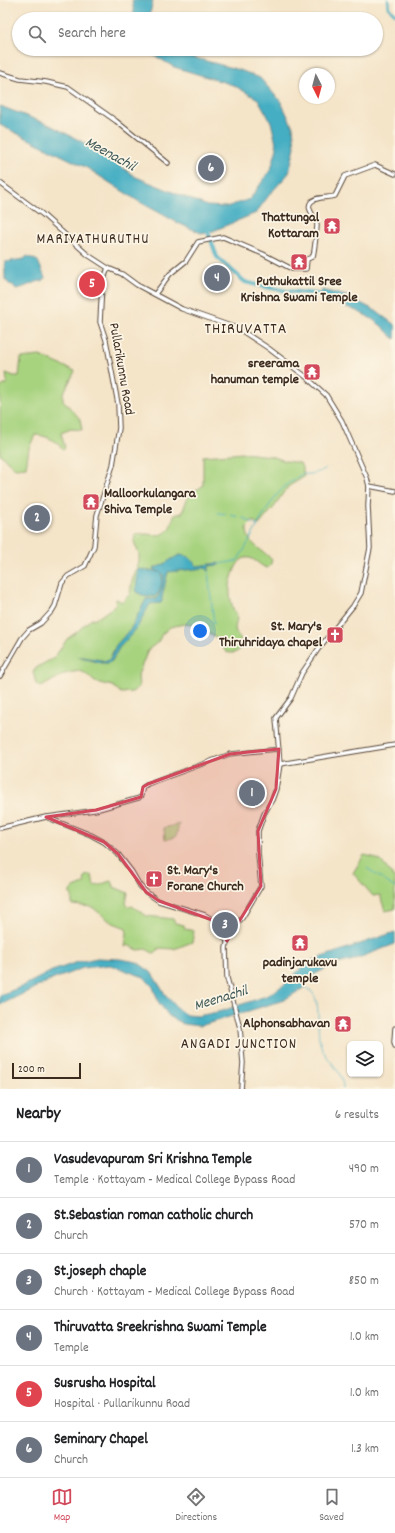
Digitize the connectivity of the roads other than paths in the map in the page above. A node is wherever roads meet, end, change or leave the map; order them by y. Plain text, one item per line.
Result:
1 (0, 73) edge
2 (168, 163) dead end
3 (395, 174) edge
4 (0, 183) edge
5 (108, 268) junction
6 (155, 294) junction
7 (369, 486) junction
8 (395, 491) edge
9 (0, 676) edge
10 (395, 745) edge
11 (279, 749) junction
12 (280, 764) junction
13 (46, 817) junction
14 (0, 828) edge
15 (227, 941) junction
16 (395, 1028) edge
17 (395, 1046) edge
18 (241, 1089) edge

1 - 2 main road
3 - 6 main road
4 - 5 main road
5 - 6 main road
5 - 9 main road, Pullarikunnu Road
6 - 7 main road
7 - 8 main road
7 - 11 main road
10 - 12 main road
11 - 12 main road
11 - 13 street
12 - 15 main road
13 - 14 main road
13 - 15 main road
15 - 18 main road
16 - 17 main road

